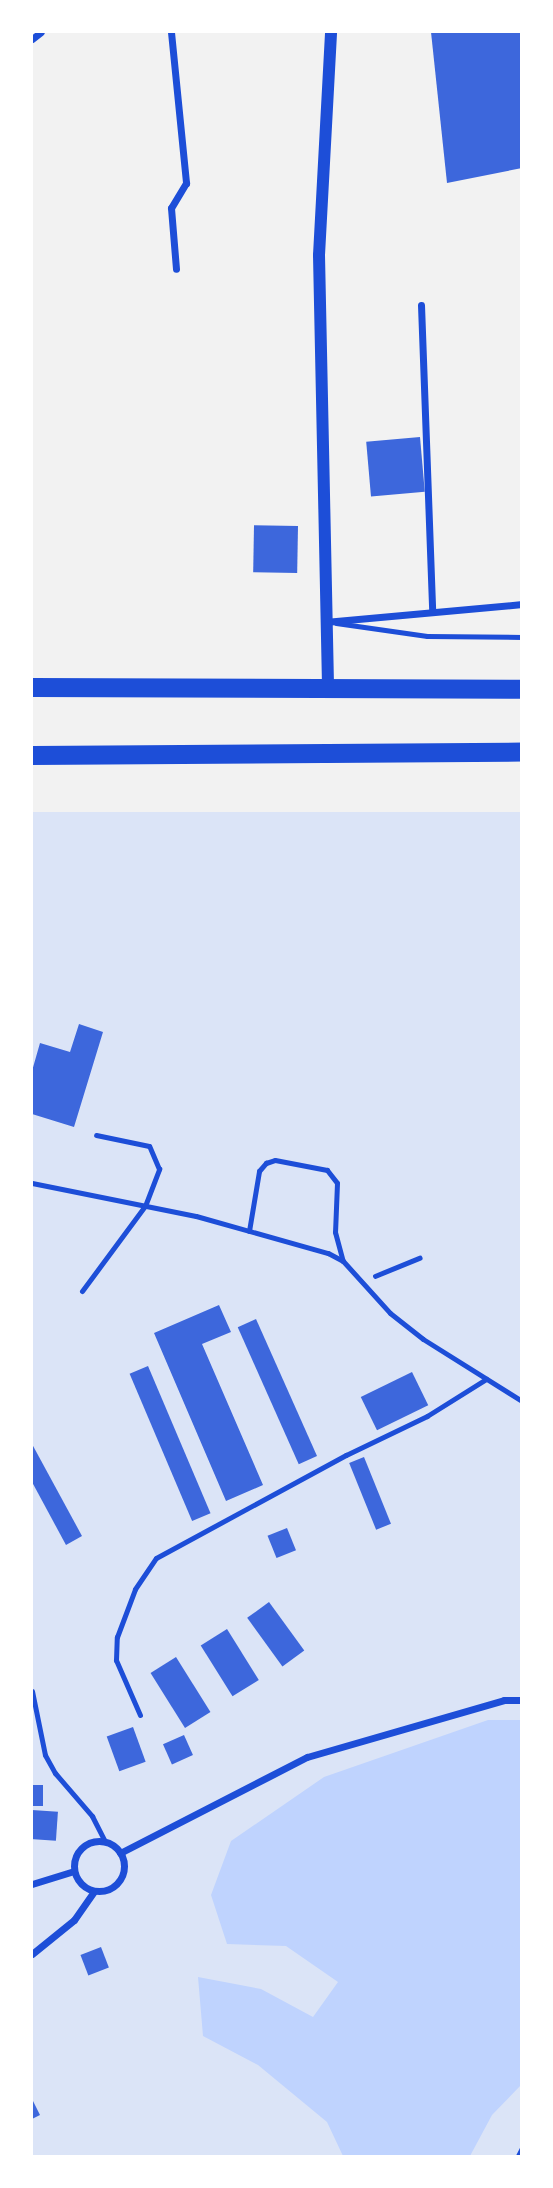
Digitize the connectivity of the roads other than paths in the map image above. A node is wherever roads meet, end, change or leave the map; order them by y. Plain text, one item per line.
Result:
1 (41, 32) edge
2 (171, 32) edge
3 (331, 32) edge
4 (32, 39) edge
5 (176, 269) dead end
6 (421, 305) dead end
7 (522, 604) edge
8 (432, 612) junction
9 (324, 622) junction
10 (522, 637) edge
11 (328, 685) junction
12 (32, 687) edge
13 (522, 689) edge
14 (522, 752) edge
15 (32, 755) edge
16 (96, 1135) dead end
17 (32, 1184) edge
18 (145, 1206) junction
19 (248, 1231) junction
20 (343, 1261) junction
21 (82, 1291) dead end
22 (486, 1379) junction
23 (522, 1401) edge
24 (32, 1691) edge
25 (522, 1700) edge
26 (139, 1715) dead end
27 (105, 1842) junction
28 (120, 1853) junction
29 (74, 1871) junction
30 (32, 1884) edge
31 (94, 1891) junction
32 (32, 1954) edge

1 - 4 street
2 - 5 street
3 - 9 street
6 - 8 street
7 - 8 street
8 - 9 street
9 - 10 lane
9 - 11 street
11 - 12 highway
11 - 13 highway
14 - 15 highway
16 - 18 lane
17 - 18 lane
18 - 19 lane
18 - 21 lane
19 - 20 lane
19 - 20 lane
20 - 22 lane
22 - 23 lane
22 - 26 lane
24 - 27 lane
25 - 28 street
27 - 28 street
27 - 29 street
28 - 31 street
29 - 30 street
29 - 31 street
31 - 32 street

